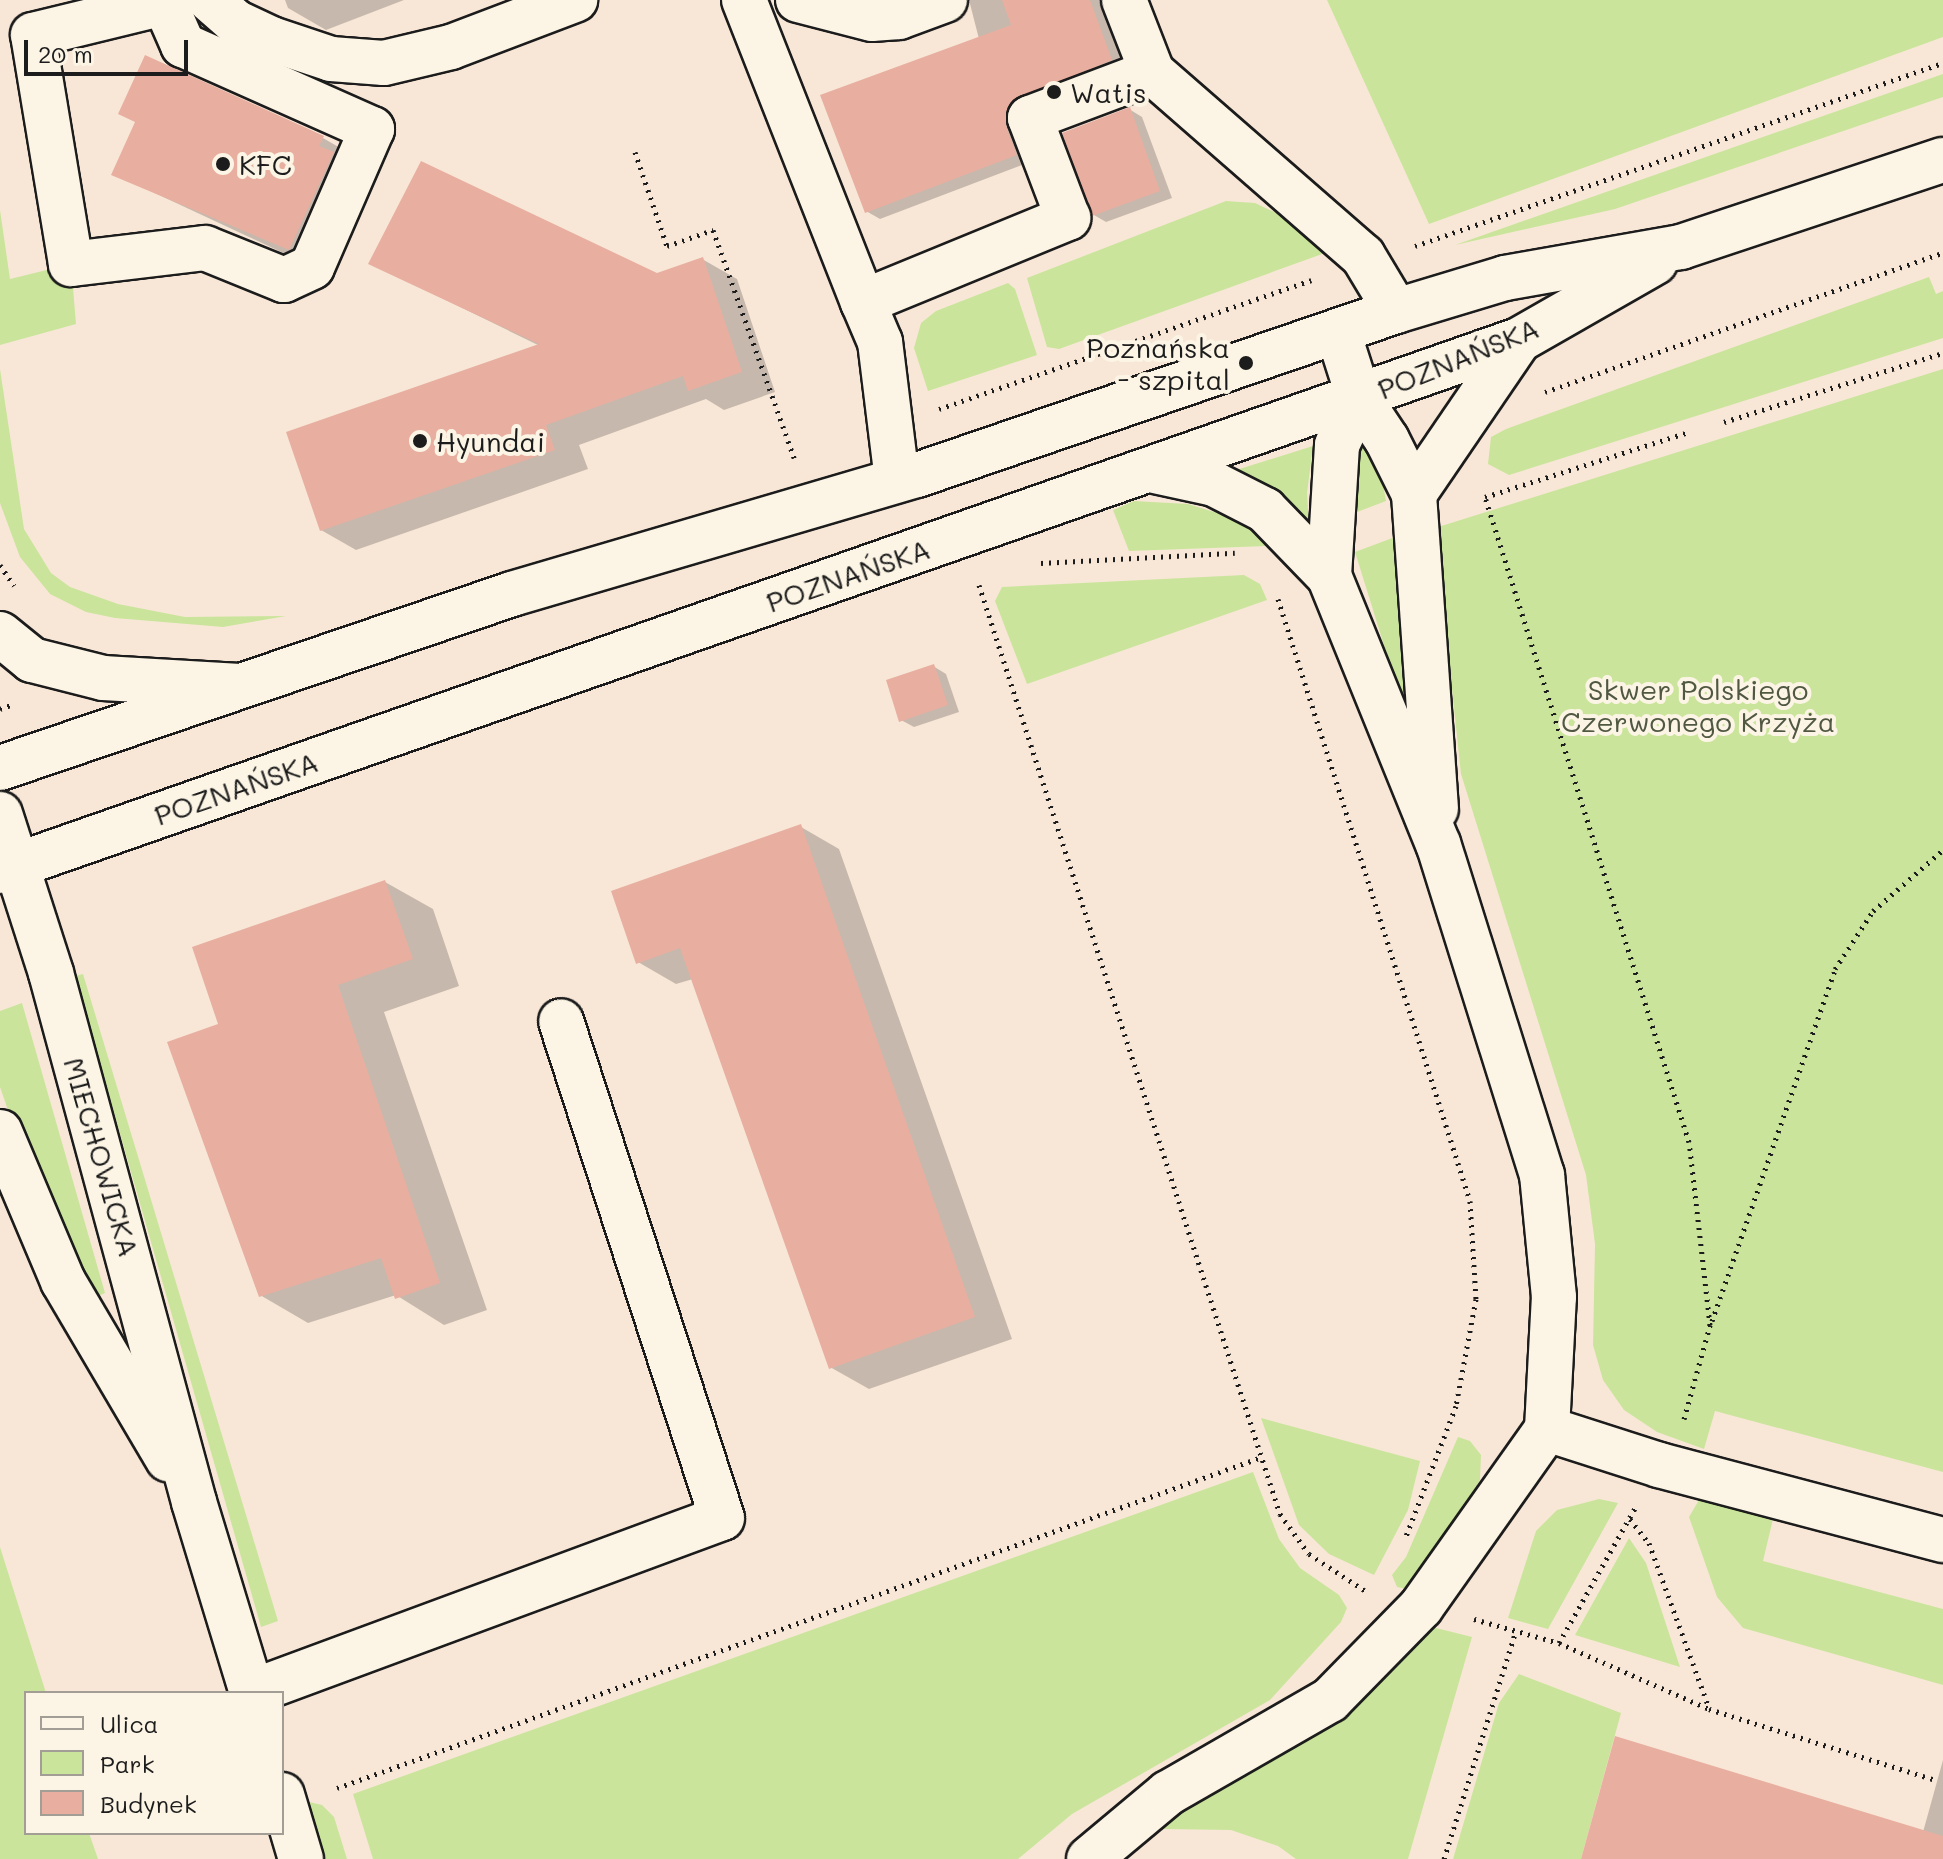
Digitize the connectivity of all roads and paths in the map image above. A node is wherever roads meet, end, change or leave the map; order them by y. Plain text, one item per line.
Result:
1 (210, 0) edge
2 (575, 0) edge
3 (744, 0) edge
4 (798, 0) edge
5 (945, 0) edge
6 (1124, 0) edge
7 (171, 2) edge
8 (1943, 63) edge
9 (1152, 72) junction
10 (635, 152) dead end
11 (1943, 160) edge
12 (1681, 247) junction
13 (1943, 253) edge
14 (1363, 256) junction
15 (863, 302) junction
16 (1396, 311) junction
17 (1338, 332) junction
18 (1519, 340) junction
19 (1943, 353) edge
20 (1537, 395) dead end
21 (1359, 398) junction
22 (1724, 422) dead end
23 (889, 426) junction
24 (1686, 433) dead end
25 (795, 460) dead end
26 (1150, 470) junction
27 (897, 480) junction
28 (1414, 494) junction
29 (0, 565) edge
30 (1329, 576) junction
31 (979, 585) dead end
32 (1275, 590) dead end
33 (23, 598) dead end
34 (0, 634) edge
35 (240, 686) junction
36 (0, 768) edge
37 (0, 814) edge
38 (1438, 844) junction
39 (1943, 850) edge
40 (10, 868) edge
41 (561, 1021) dead end
42 (0, 1132) edge
43 (1710, 1325) junction
44 (1547, 1429) junction
45 (1262, 1457) junction
46 (1659, 1465) junction
47 (194, 1502) junction
48 (1629, 1519) junction
49 (1943, 1540) edge
50 (1400, 1549) dead end
51 (1378, 1583) dead end
52 (1369, 1593) junction
53 (1360, 1606) dead end
54 (1421, 1607) junction
55 (1516, 1630) junction
56 (1559, 1643) junction
57 (251, 1691) edge
58 (257, 1691) edge
59 (1709, 1709) junction
60 (1935, 1780) dead end
61 (337, 1788) dead end
62 (284, 1802) edge
63 (301, 1859) edge
64 (1089, 1859) edge
65 (1444, 1859) edge

1 - 2 main road
3 - 15 main road
4 - 5 main road
6 - 9 main road
7 - 7 main road
8 - 14 path
9 - 14 main road
9 - 15 main road
10 - 25 path
11 - 12 main road, POZNAŃSKA
12 - 16 main road, POZNAŃSKA
12 - 18 main road, POZNAŃSKA
13 - 20 path
14 - 16 main road
14 - 23 path
15 - 23 main road
16 - 17 main road, POZNAŃSKA
17 - 21 main road
17 - 27 main road, POZNAŃSKA
18 - 21 main road, POZNAŃSKA
18 - 28 main road
19 - 22 path
21 - 26 main road, POZNAŃSKA
21 - 28 main road
21 - 30 main road
23 - 27 main road
24 - 43 path
26 - 30 main road
26 - 40 main road, POZNAŃSKA
27 - 35 main road, POZNAŃSKA
28 - 38 main road
29 - 33 path
30 - 38 main road
31 - 45 path
32 - 50 path
34 - 35 main road
35 - 36 main road, POZNAŃSKA
37 - 40 main road, MIECHOWICKA
38 - 44 main road
39 - 43 path
40 - 47 main road, MIECHOWICKA
41 - 58 main road
42 - 47 main road, MIECHOWICKA
43 - 46 path
44 - 46 main road
44 - 54 main road
45 - 52 path
45 - 61 path
46 - 48 path
46 - 49 main road
47 - 57 main road, MIECHOWICKA
48 - 56 path
48 - 59 path
51 - 52 path
52 - 53 path
52 - 54 path
54 - 55 path
54 - 64 main road
55 - 56 path
55 - 65 path
56 - 59 path
59 - 60 path
62 - 63 main road

